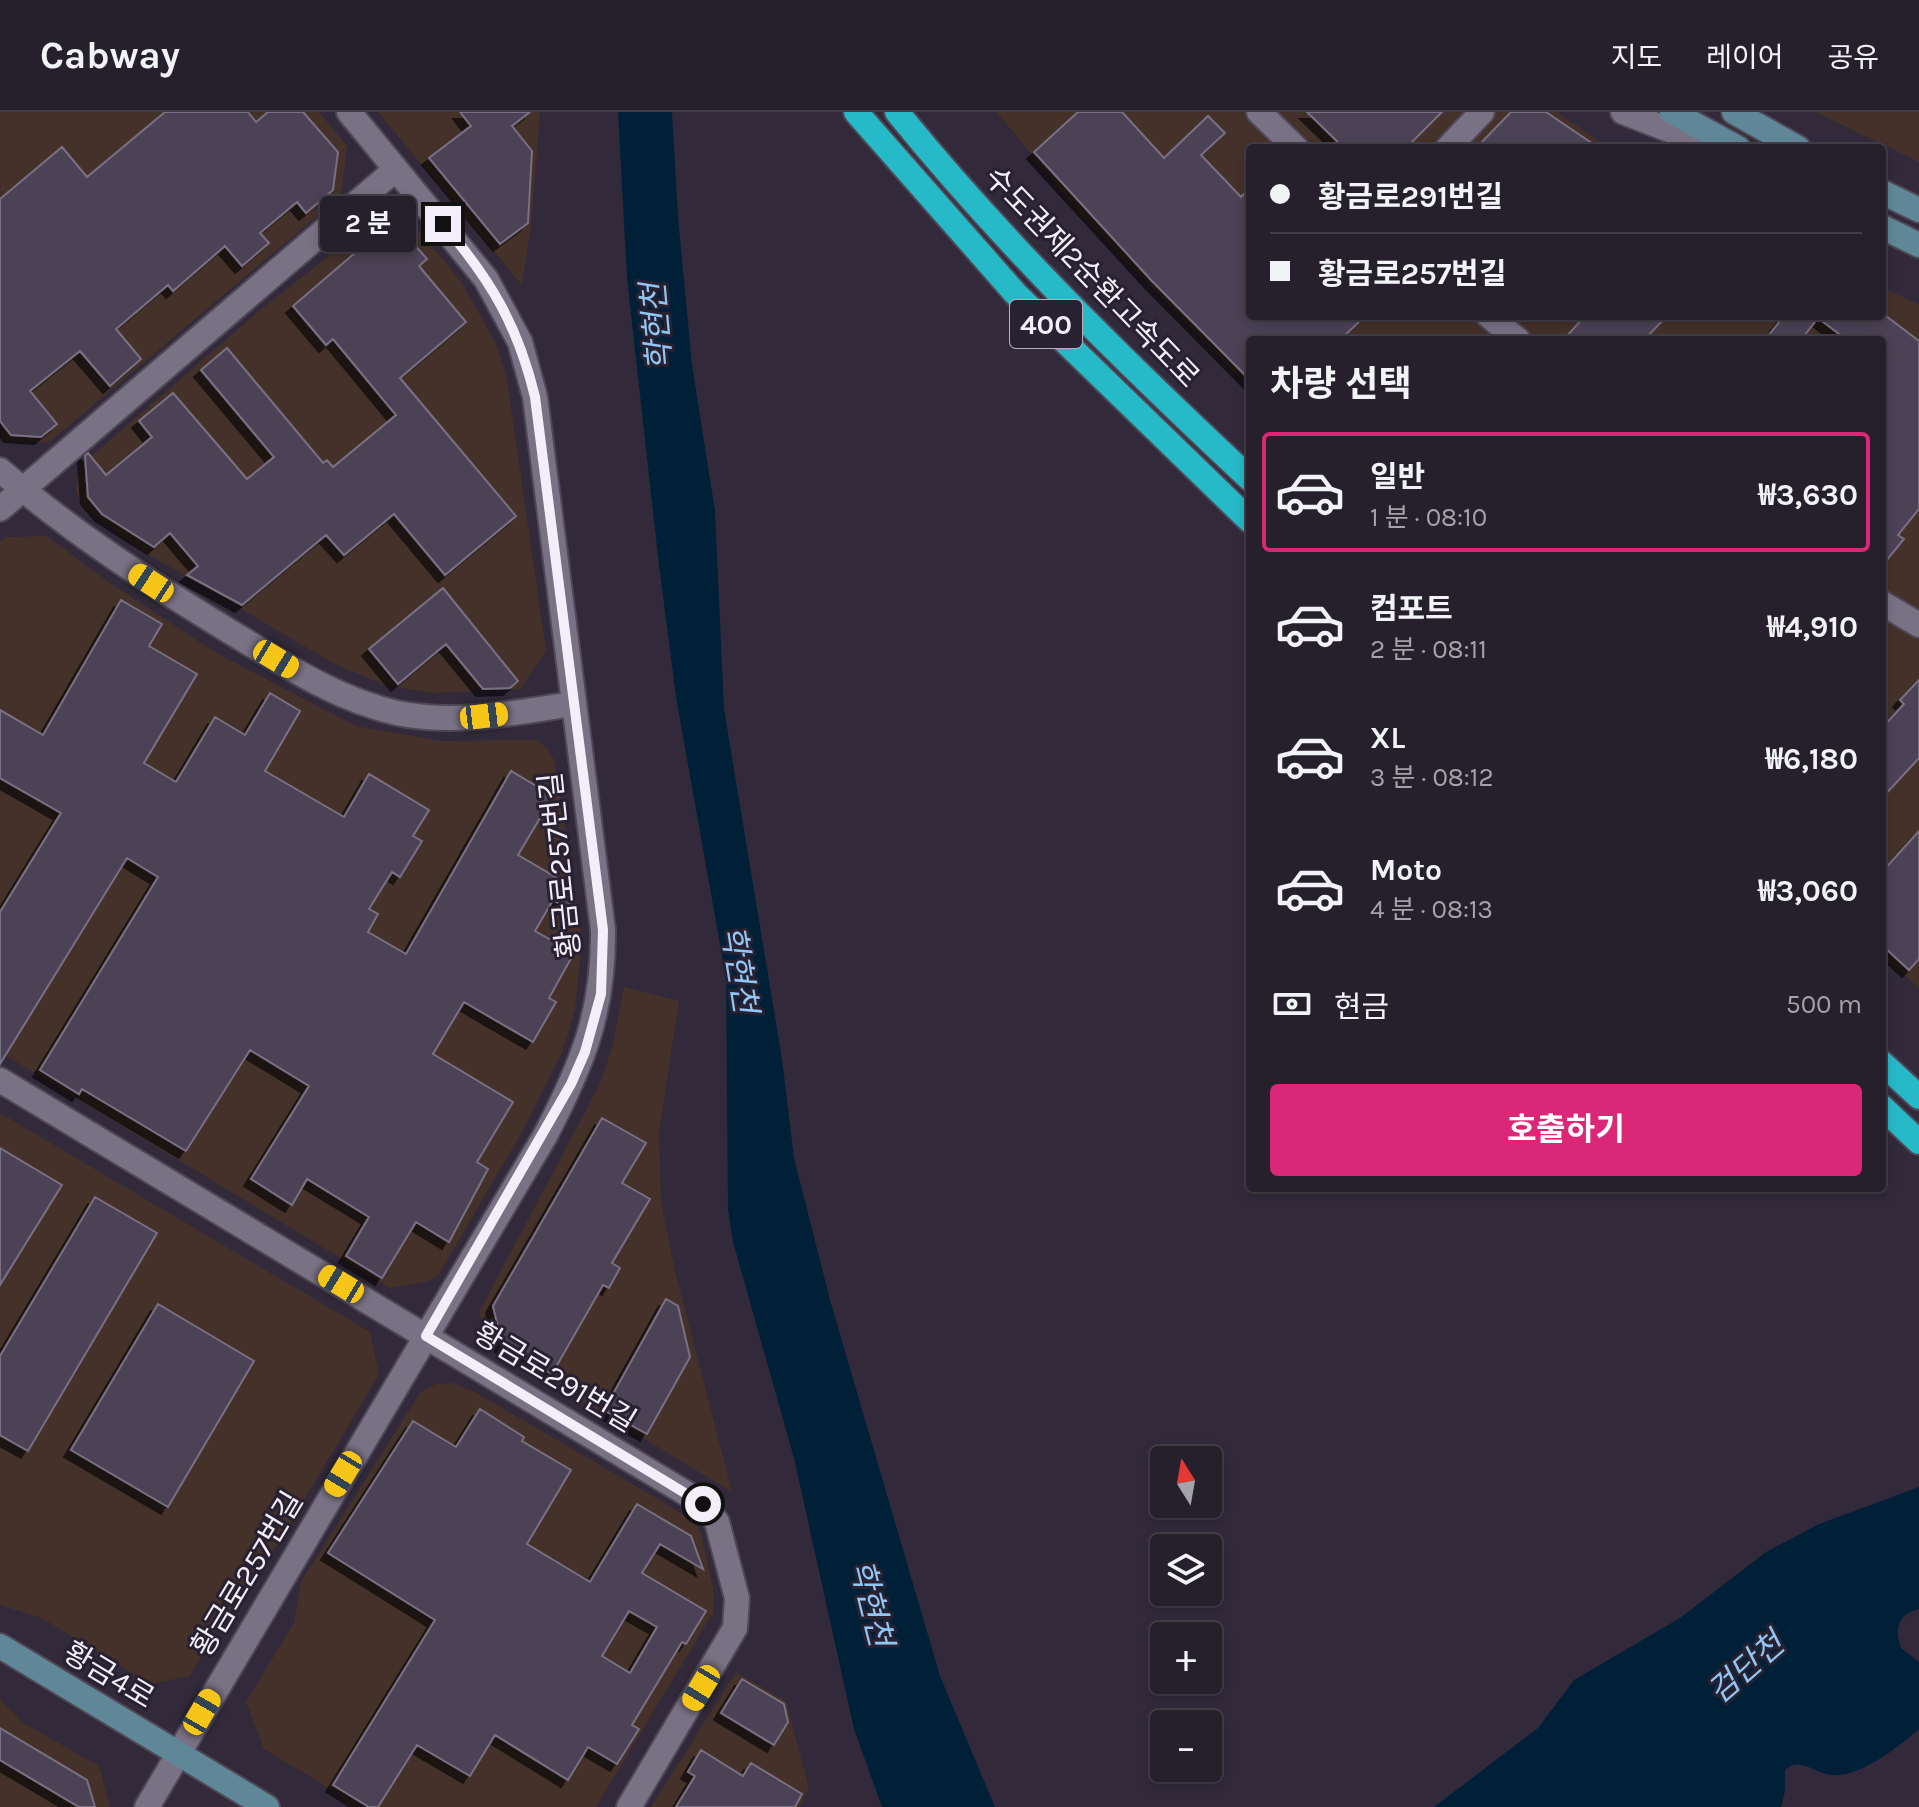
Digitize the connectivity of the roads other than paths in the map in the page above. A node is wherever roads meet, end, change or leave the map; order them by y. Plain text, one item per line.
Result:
1 (349, 112) edge
2 (856, 112) edge
3 (897, 112) edge
4 (1259, 112) edge
5 (1482, 112) edge
6 (1623, 112) edge
7 (1672, 112) edge
8 (1734, 112) edge
9 (1292, 144) edge
10 (1452, 144) edge
11 (1706, 144) edge
12 (1731, 144) edge
13 (1791, 144) edge
14 (396, 169) junction
15 (1886, 194) edge
16 (1919, 210) edge
17 (1886, 229) edge
18 (1919, 245) edge
19 (1494, 320) edge
20 (1513, 336) edge
21 (0, 470) edge
22 (1246, 475) edge
23 (21, 489) junction
24 (0, 509) edge
25 (1246, 517) edge
26 (1886, 605) edge
27 (1919, 625) edge
28 (572, 704) junction
29 (1886, 1067) edge
30 (0, 1080) edge
31 (1919, 1097) edge
32 (1886, 1111) edge
33 (1919, 1142) edge
34 (426, 1336) junction
35 (0, 1646) edge
36 (178, 1753) junction
37 (147, 1807) edge
38 (267, 1807) edge
39 (629, 1807) edge

1 - 14 street, 황금로257번길
2 - 25 highway, 수도권제2순환고속도로 / 400
3 - 22 highway, 수도권제2순환고속도로 / 400
4 - 9 street
5 - 10 street
6 - 11 street
7 - 12 street
8 - 13 street
14 - 23 street
14 - 28 street, 황금로257번길
15 - 16 street
17 - 18 street
19 - 20 street
21 - 23 street
23 - 24 street
23 - 28 street
26 - 27 street
28 - 34 street, 황금로257번길
29 - 31 highway
30 - 34 street, 황금로291번길
32 - 33 highway
34 - 36 street, 황금로257번길
34 - 39 street, 황금로291번길
35 - 36 street, 황금4로
36 - 37 street, 황금로257번길
36 - 38 street, 황금4로

